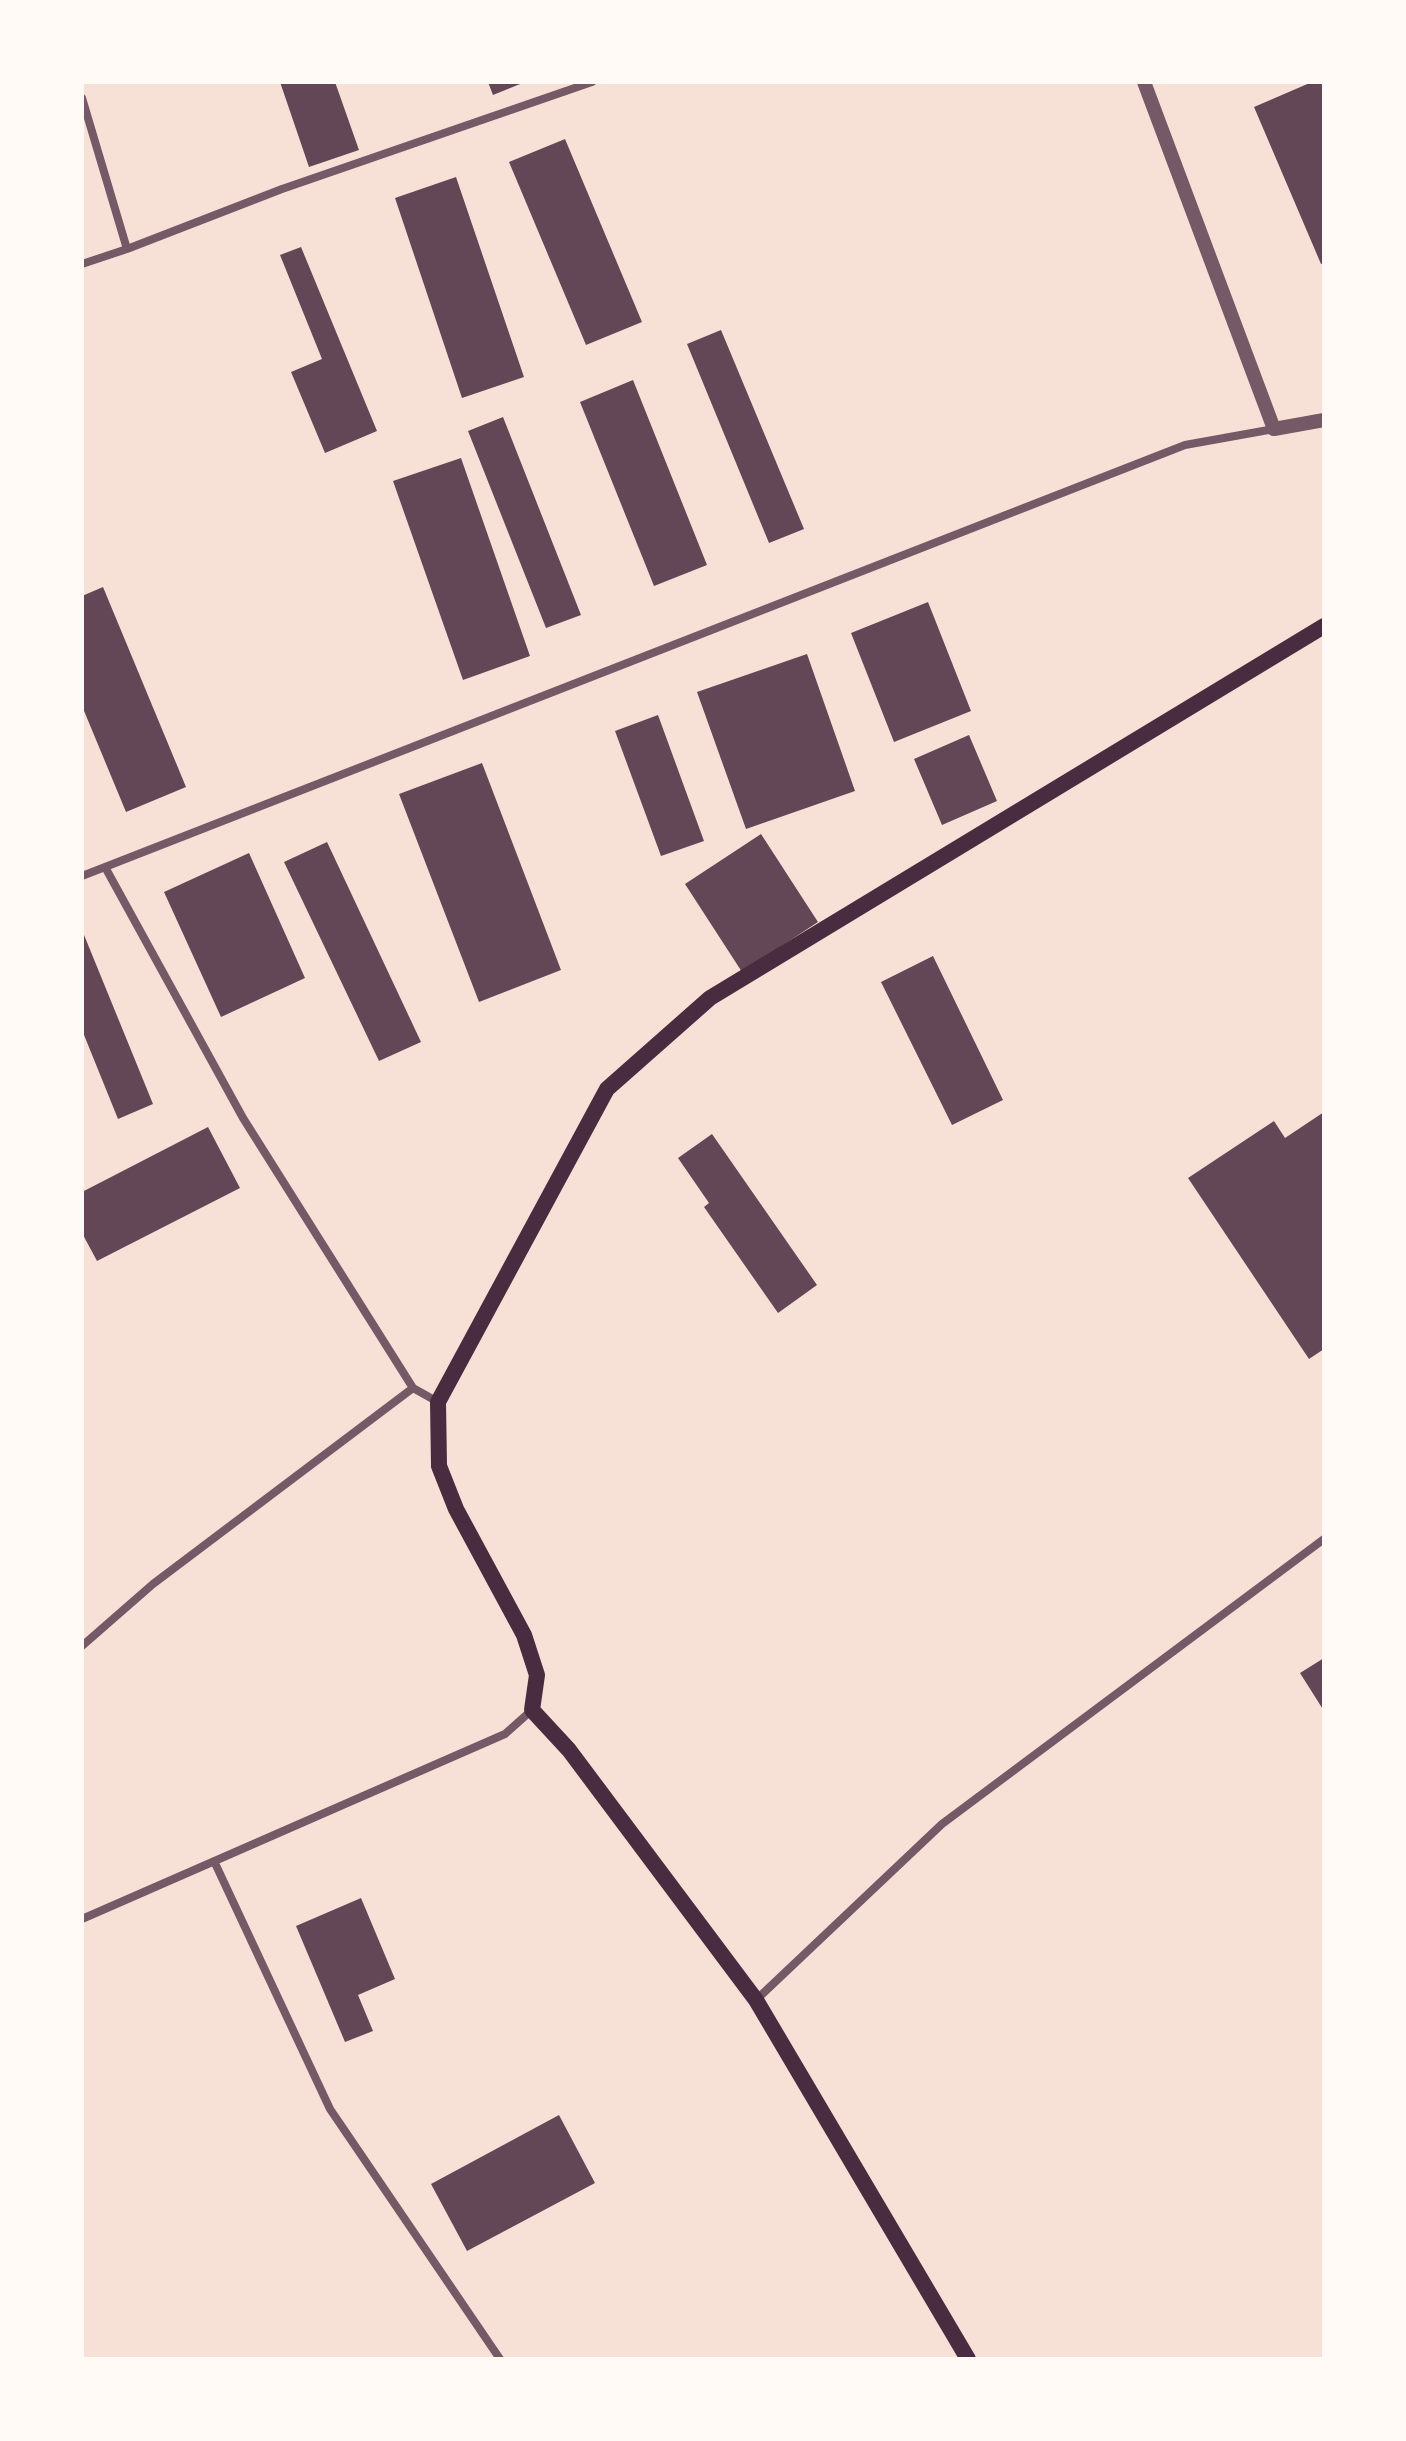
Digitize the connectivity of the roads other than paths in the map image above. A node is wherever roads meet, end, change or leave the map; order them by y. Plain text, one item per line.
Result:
1 (592, 82) edge
2 (1144, 82) edge
3 (82, 98) edge
4 (127, 249) junction
5 (82, 264) edge
6 (1324, 420) edge
7 (1274, 429) junction
8 (1324, 626) edge
9 (105, 867) junction
10 (82, 876) edge
11 (413, 1388) junction
12 (438, 1402) junction
13 (1324, 1539) edge
14 (82, 1646) edge
15 (532, 1710) junction
16 (214, 1861) junction
17 (82, 1919) edge
18 (756, 2000) junction
19 (500, 2359) edge
20 (968, 2359) edge

1 - 4 street
2 - 7 street
3 - 4 street
4 - 5 street
6 - 7 street
7 - 9 street
8 - 12 main road
9 - 10 street
9 - 11 street
11 - 12 street
11 - 14 street
12 - 15 main road
13 - 18 street
15 - 16 street
15 - 18 main road
16 - 17 street
16 - 19 street
18 - 20 main road

